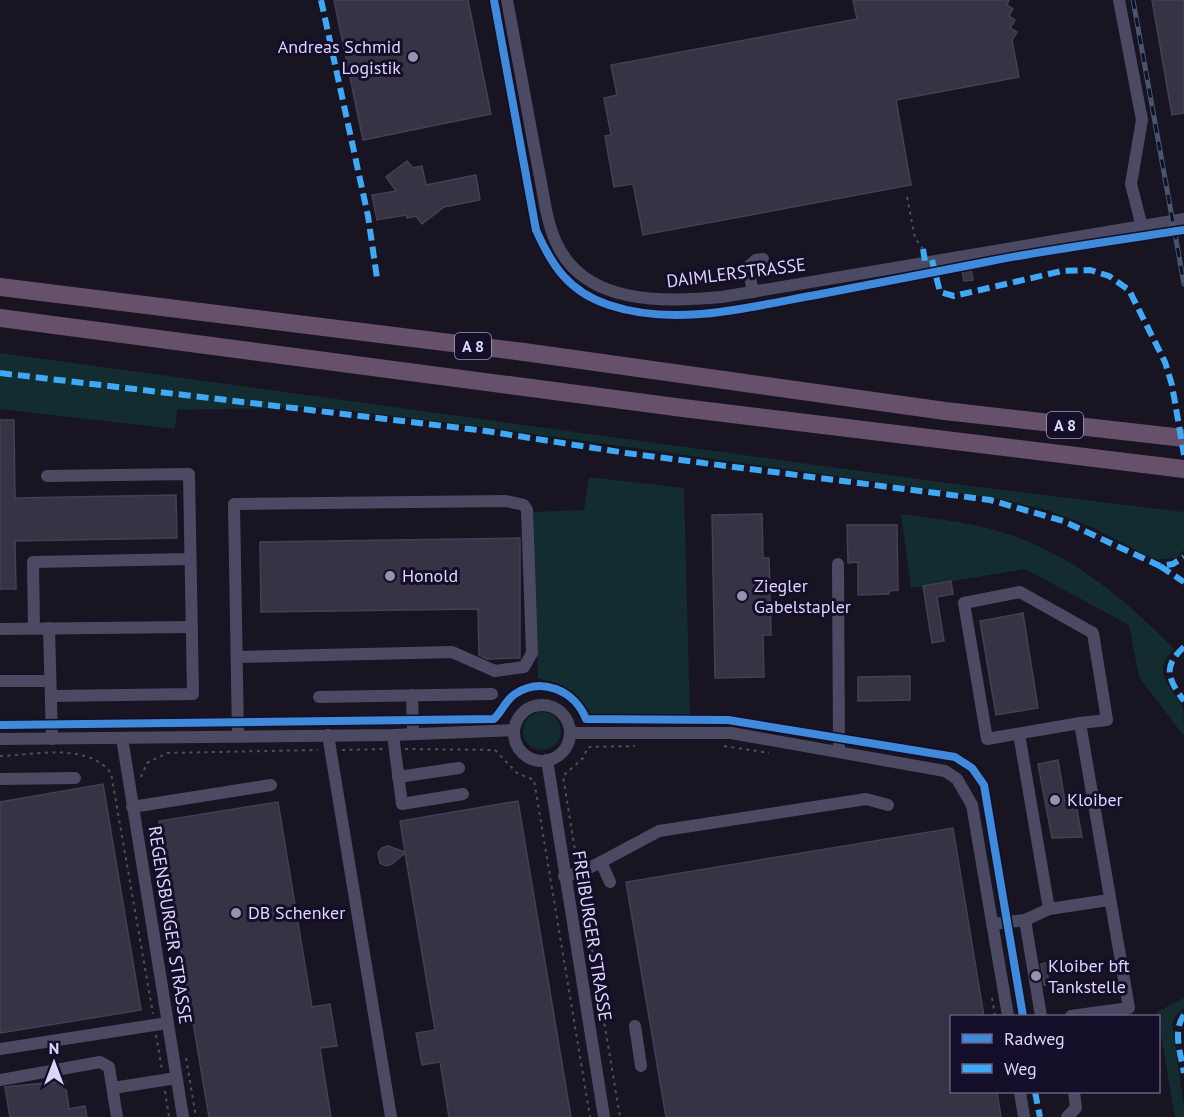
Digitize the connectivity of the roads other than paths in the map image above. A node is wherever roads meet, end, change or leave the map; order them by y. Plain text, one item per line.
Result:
1 (507, 0) edge
2 (1119, 0) edge
3 (1184, 219) edge
4 (1142, 227) junction
5 (763, 258) dead end
6 (0, 287) edge
7 (753, 292) junction
8 (0, 318) edge
9 (1184, 438) edge
10 (1184, 469) edge
11 (47, 476) dead end
12 (190, 559) junction
13 (838, 564) dead end
14 (192, 627) junction
15 (34, 628) junction
16 (49, 628) junction
17 (0, 629) edge
18 (238, 657) junction
19 (0, 681) edge
20 (50, 681) junction
21 (492, 694) dead end
22 (412, 695) junction
23 (51, 696) junction
24 (319, 697) dead end
25 (1080, 723) junction
26 (514, 730) junction
27 (570, 733) junction
28 (413, 734) junction
29 (1019, 734) junction
30 (328, 735) junction
31 (393, 735) junction
32 (238, 736) junction
33 (122, 738) junction
34 (0, 739) edge
35 (52, 739) junction
36 (839, 751) junction
37 (547, 760) junction
38 (459, 768) dead end
39 (398, 777) junction
40 (75, 778) dead end
41 (0, 779) edge
42 (271, 785) dead end
43 (463, 794) dead end
44 (888, 805) dead end
45 (132, 807) junction
46 (601, 862) junction
47 (564, 876) junction
48 (610, 882) dead end
49 (1109, 900) junction
50 (1049, 909) junction
51 (1025, 920) junction
52 (992, 924) junction
53 (1008, 1015) edge
54 (1041, 1015) edge
55 (1084, 1015) edge
56 (161, 1024) junction
57 (635, 1026) dead end
58 (0, 1049) edge
59 (641, 1066) dead end
60 (170, 1079) junction
61 (0, 1080) edge
62 (112, 1088) junction
63 (1020, 1093) edge
64 (1074, 1093) edge
65 (117, 1117) edge
66 (183, 1117) edge
67 (391, 1117) edge
68 (604, 1117) edge
69 (1024, 1117) edge
70 (1067, 1117) edge

1 - 7 street, DAIMLERSTRASSE
2 - 4 street
3 - 4 street, DAIMLERSTRASSE
4 - 7 street, DAIMLERSTRASSE
5 - 7 street
6 - 9 highway, A 8
8 - 10 highway, A 8
11 - 12 street
12 - 14 street
12 - 15 street
13 - 36 street
14 - 16 street
14 - 23 street
15 - 16 street
15 - 17 street
16 - 20 street
18 - 18 street
18 - 32 street
19 - 20 street
20 - 23 street
21 - 22 street
22 - 24 street
22 - 28 street
23 - 35 street
25 - 29 street
25 - 29 street
25 - 49 street
26 - 27 street
26 - 28 street
26 - 37 street
27 - 36 street
27 - 37 street
28 - 31 street
29 - 50 street
30 - 31 street
30 - 32 street
30 - 67 street
31 - 39 street
32 - 33 street
33 - 35 street
33 - 45 street, REGENSBURGER STRASSE
34 - 35 street
36 - 52 street
37 - 47 street, FREIBURGER STRASSE
38 - 39 street
39 - 43 street
40 - 41 street
42 - 45 street
44 - 46 street
45 - 56 street, REGENSBURGER STRASSE
46 - 47 street
46 - 48 street
47 - 68 street, FREIBURGER STRASSE
49 - 50 street
49 - 55 street
50 - 51 street
51 - 52 street
51 - 54 street
52 - 53 street
56 - 58 street
56 - 60 street, REGENSBURGER STRASSE
57 - 59 street
60 - 62 street
60 - 66 street, REGENSBURGER STRASSE
61 - 62 street
62 - 65 street
63 - 69 street
64 - 70 street

